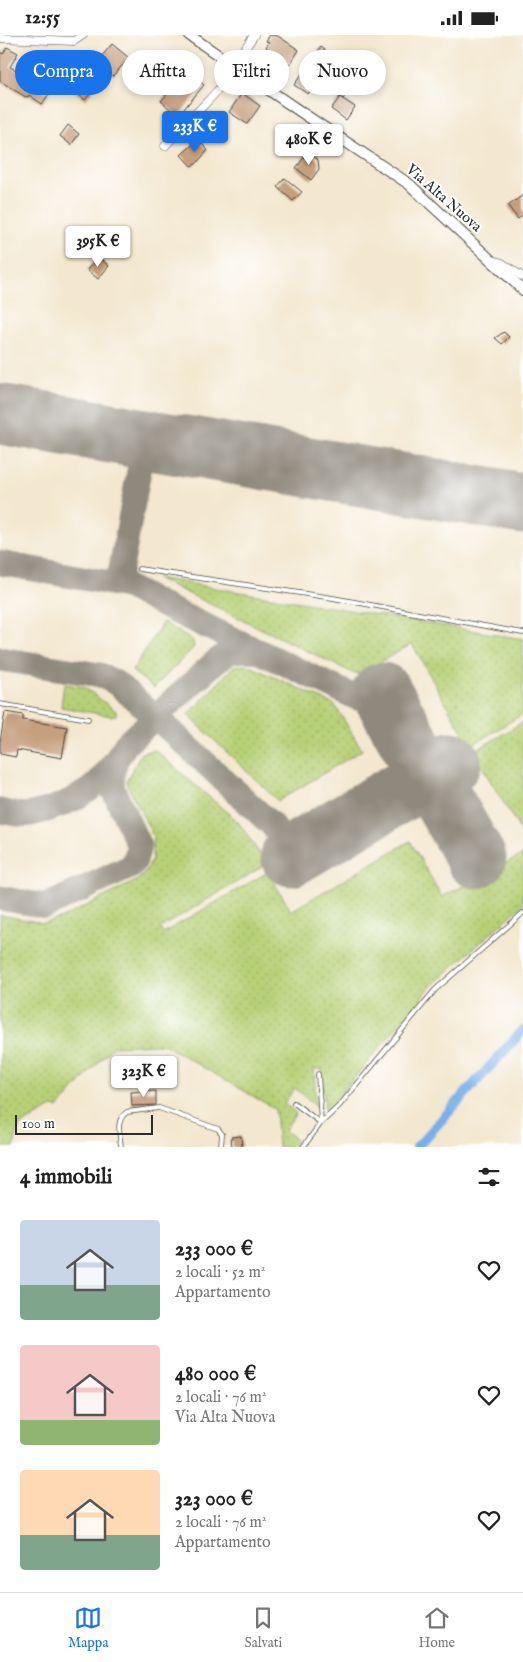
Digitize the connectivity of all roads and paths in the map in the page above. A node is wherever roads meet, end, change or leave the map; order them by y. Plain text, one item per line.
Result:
1 (83, 35) edge
2 (190, 35) edge
3 (254, 35) edge
4 (0, 38) edge
5 (246, 50) edge
6 (214, 52) edge
7 (214, 92) edge
8 (276, 95) edge
9 (166, 146) dead end
10 (491, 259) junction
11 (523, 277) edge
12 (523, 290) edge
13 (139, 569) dead end
14 (523, 633) edge
15 (0, 704) edge
16 (88, 719) dead end
17 (523, 913) edge
18 (318, 1074) dead end
19 (294, 1103) dead end
20 (321, 1123) junction
21 (121, 1147) edge
22 (221, 1147) edge
23 (303, 1147) edge

1 - 4 street
2 - 6 street, Via Alta Nuova
3 - 5 street
7 - 9 street
8 - 10 street, Via Alta Nuova
10 - 11 street
10 - 12 street, Via Alta Nuova
13 - 14 lane
15 - 16 lane
17 - 20 lane
18 - 20 lane
19 - 20 lane
20 - 23 lane
21 - 22 lane

